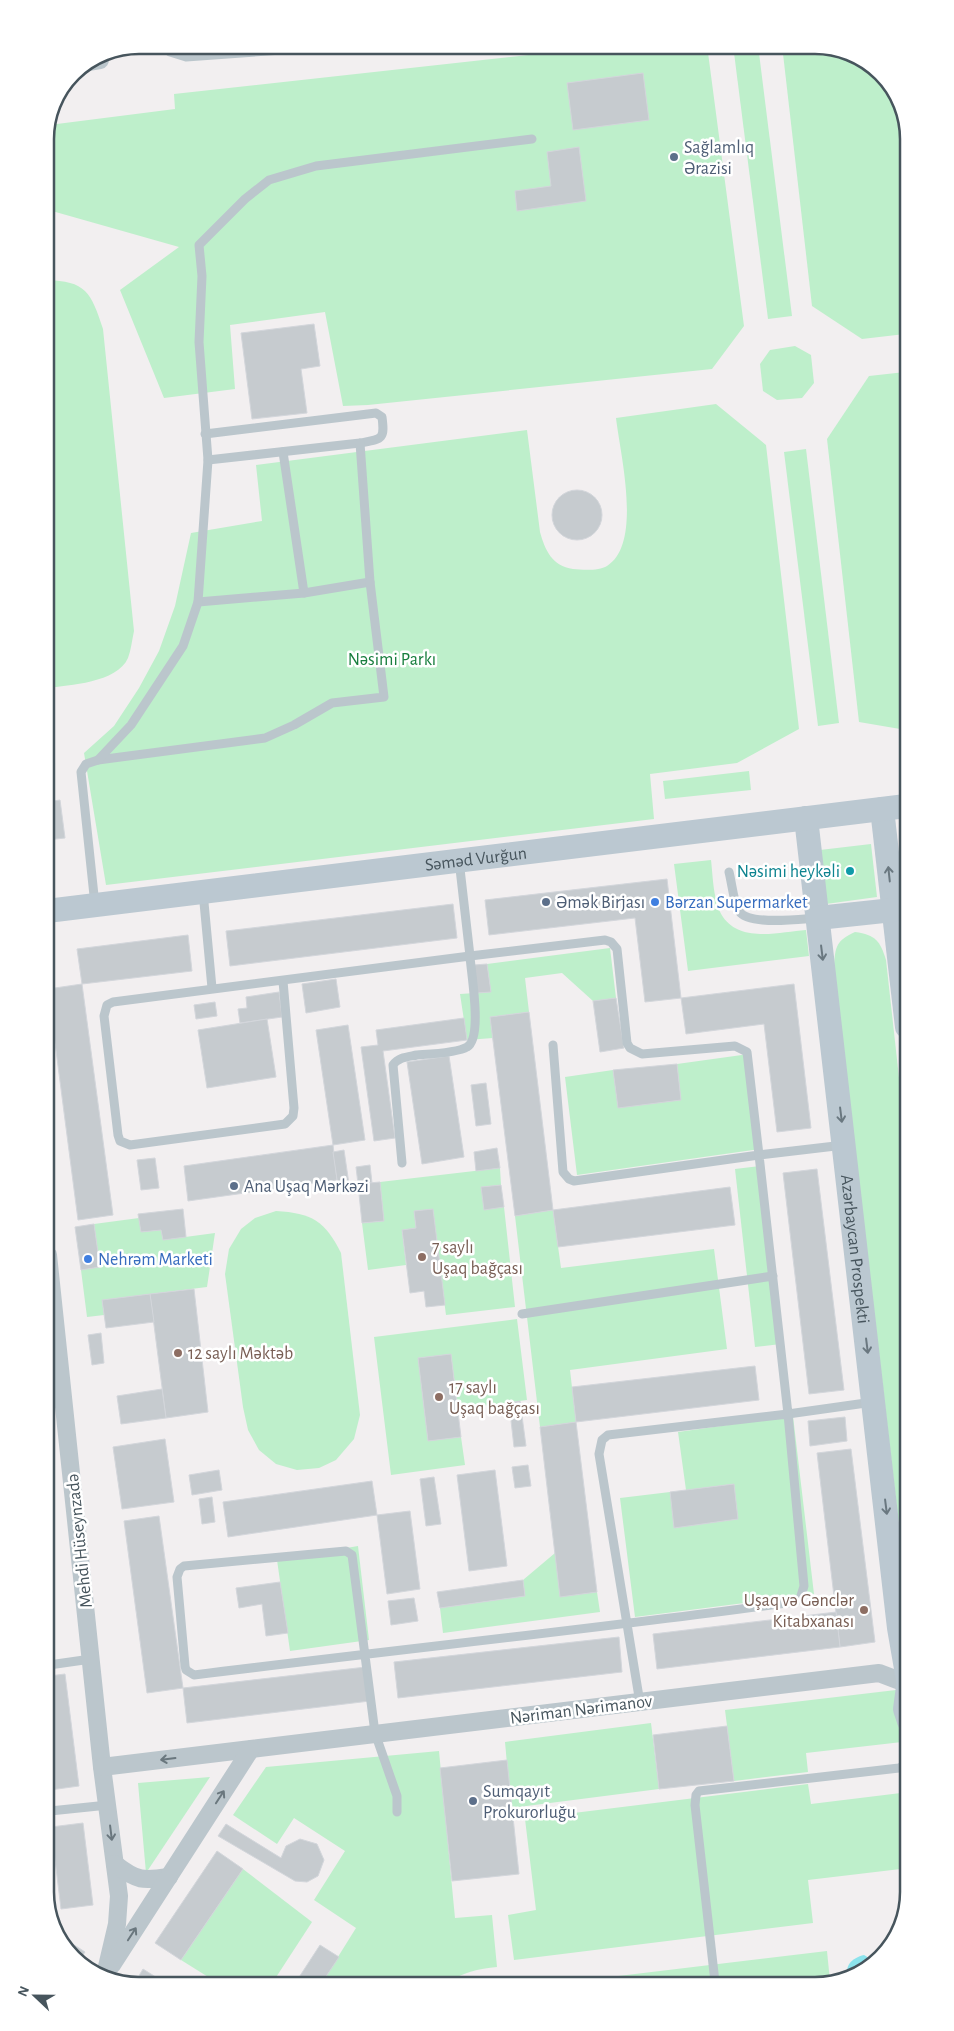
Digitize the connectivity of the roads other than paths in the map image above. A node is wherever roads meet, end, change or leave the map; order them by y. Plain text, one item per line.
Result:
1 (176, 54) edge
2 (226, 54) edge
3 (532, 139) dead end
4 (205, 434) junction
5 (360, 443) junction
6 (283, 452) junction
7 (208, 460) junction
8 (370, 582) junction
9 (304, 593) junction
10 (198, 602) junction
11 (98, 760) junction
12 (900, 807) edge
13 (882, 809) junction
14 (806, 818) junction
15 (459, 860) junction
16 (729, 872) dead end
17 (203, 892) junction
18 (95, 905) junction
19 (900, 909) edge
20 (54, 910) edge
21 (818, 918) junction
22 (470, 956) junction
23 (283, 981) junction
24 (212, 988) junction
25 (553, 1046) dead end
26 (844, 1146) junction
27 (759, 1155) junction
28 (402, 1164) dead end
29 (773, 1276) junction
30 (54, 1311) edge
31 (522, 1314) dead end
32 (874, 1402) junction
33 (788, 1414) junction
34 (628, 1624) junction
35 (900, 1628) edge
36 (366, 1654) junction
37 (91, 1659) junction
38 (54, 1664) edge
39 (900, 1681) edge
40 (640, 1703) junction
41 (375, 1733) junction
42 (251, 1749) junction
43 (102, 1767) junction
44 (900, 1768) edge
45 (108, 1805) junction
46 (54, 1811) edge
47 (397, 1812) dead end
48 (115, 1864) junction
49 (169, 1876) junction
50 (106, 1971) edge
51 (107, 1971) edge
52 (714, 1977) edge

1 - 2 lane
3 - 4 lane
4 - 5 lane
4 - 7 lane
5 - 6 lane
5 - 8 lane
6 - 7 lane
6 - 9 lane
7 - 10 lane
8 - 9 lane
8 - 11 lane
9 - 10 lane
10 - 11 lane
11 - 18 lane
12 - 13 main road, Səməd Vurğun
13 - 14 main road, Səməd Vurğun
19 -> 13 main road
14 - 15 main road, Səməd Vurğun
14 - 21 main road, Azərbaycan Prospekti
15 - 17 main road, Səməd Vurğun
15 - 22 lane
16 - 21 lane
17 - 18 main road, Səməd Vurğun
17 - 24 lane
18 - 20 main road, Səməd Vurğun
19 - 21 main road
21 -> 26 main road, Azərbaycan Prospekti
22 - 23 lane
22 - 27 lane
22 - 28 lane
23 - 24 lane
23 - 24 lane
25 - 27 lane
26 - 27 lane
26 -> 32 main road, Azərbaycan Prospekti
27 - 29 lane
29 - 31 lane
29 - 33 lane
30 - 37 street, Mehdi Hüseynzadə
32 - 33 lane
32 -> 35 main road, Azərbaycan Prospekti
33 - 34 lane
33 - 34 lane
34 - 36 lane
34 - 40 lane
36 - 36 lane
36 - 41 lane
37 - 38 lane
37 - 43 street, Mehdi Hüseynzadə
39 - 40 street, Nəriman Nərimanov
40 - 41 street, Nəriman Nərimanov
41 - 42 street, Nəriman Nərimanov
41 - 47 lane
42 -> 43 street, Nəriman Nərimanov
49 -> 42 street
43 - 45 street, Mehdi Hüseynzadə
44 - 52 lane
45 - 46 lane
45 -> 48 street, Mehdi Hüseynzadə
48 - 49 street
48 - 50 street, Mehdi Hüseynzadə
51 -> 49 street

